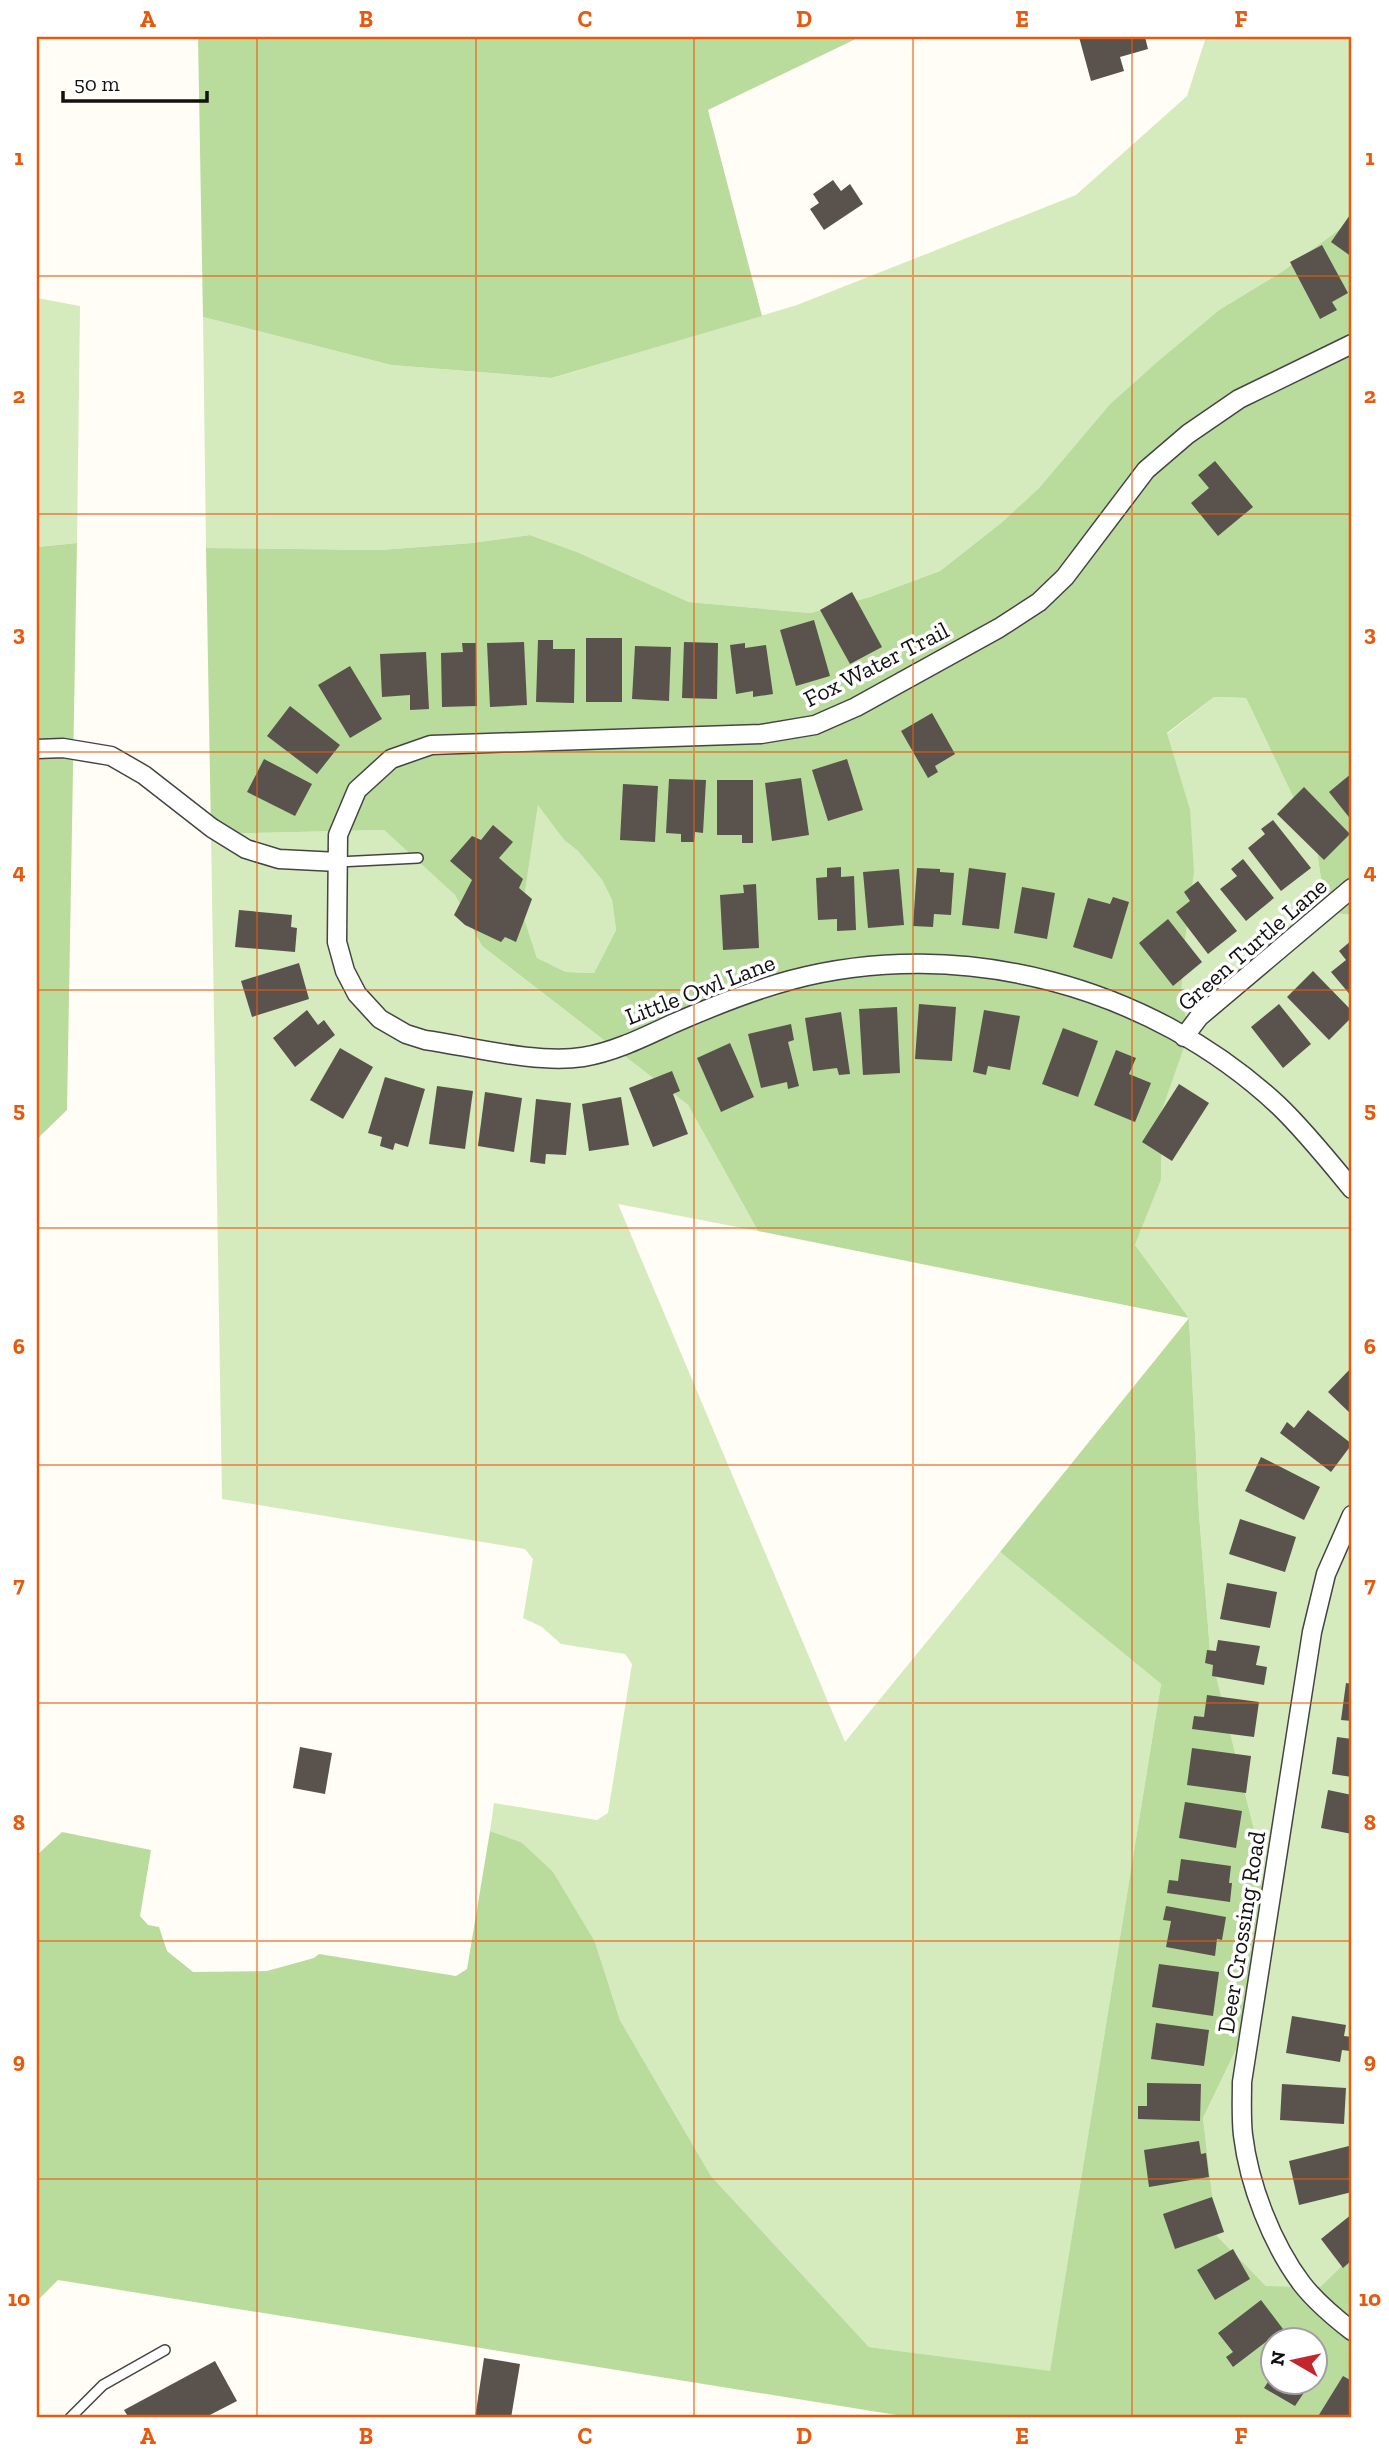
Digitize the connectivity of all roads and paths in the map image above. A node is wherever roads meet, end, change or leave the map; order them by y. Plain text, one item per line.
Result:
1 (1352, 344) edge
2 (37, 748) edge
3 (418, 858) dead end
4 (338, 862) junction
5 (1352, 888) edge
6 (1184, 1037) junction
7 (1352, 1189) edge
8 (1352, 1514) edge
9 (1352, 2331) edge
10 (165, 2350) dead end
11 (70, 2418) edge

1 - 4 street, Fox Water Trail
2 - 4 street
3 - 4 lane
4 - 6 street, Little Owl Lane
5 - 6 street, Green Turtle Lane
6 - 7 street, Little Owl Lane
8 - 9 street, Deer Crossing Road
10 - 11 lane

